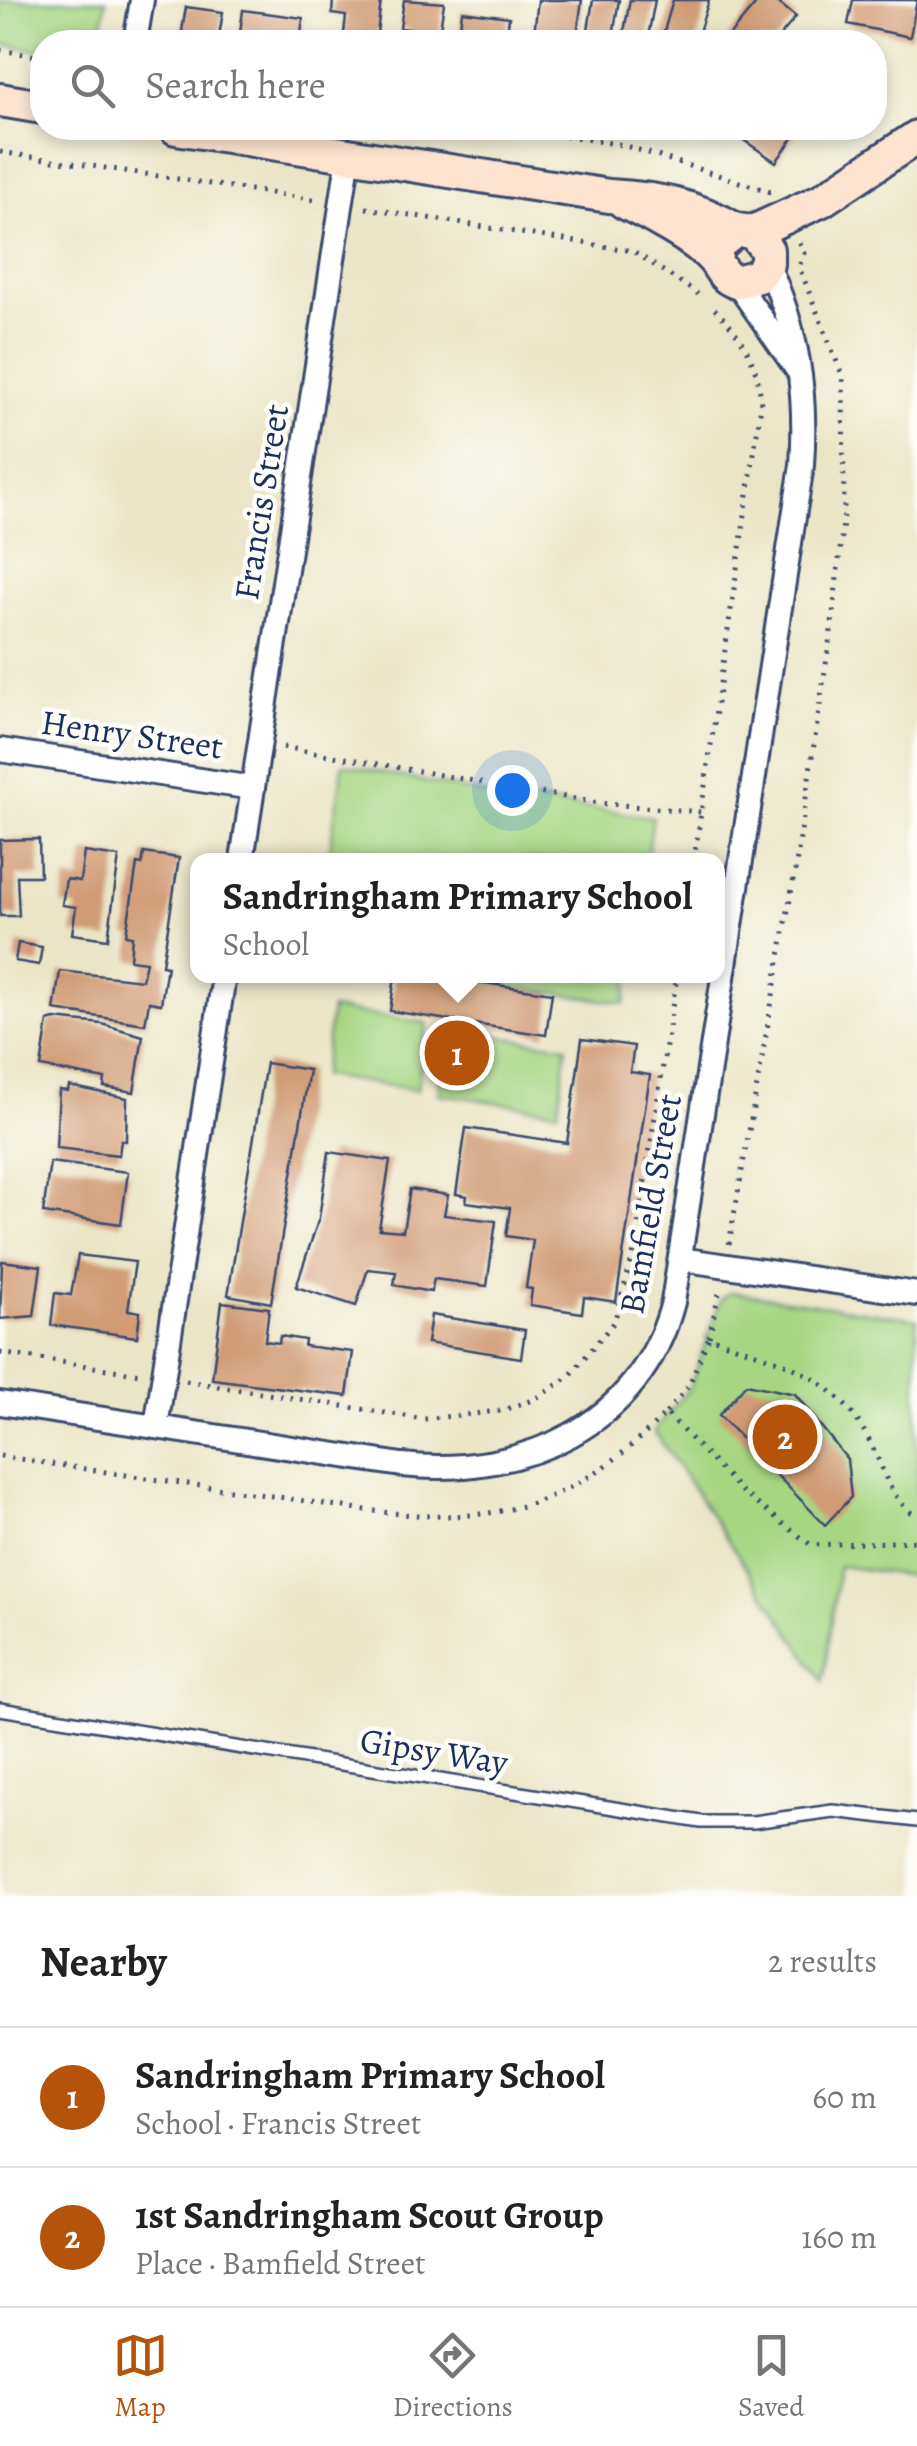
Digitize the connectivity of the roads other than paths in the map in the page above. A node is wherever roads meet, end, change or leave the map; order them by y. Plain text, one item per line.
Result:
1 (142, 0) edge
2 (137, 30) edge
3 (0, 100) edge
4 (30, 105) edge
5 (917, 137) edge
6 (256, 140) edge
7 (349, 154) junction
8 (609, 196) junction
9 (756, 246) junction
10 (726, 271) junction
11 (800, 374) junction
12 (0, 750) edge
13 (253, 788) junction
14 (243, 853) edge
15 (725, 966) edge
16 (223, 983) edge
17 (722, 983) edge
18 (680, 1259) junction
19 (917, 1294) edge
20 (0, 1403) edge
21 (156, 1427) junction
22 (0, 1709) edge
23 (917, 1821) edge

1 - 2 street
3 - 4 street
5 - 9 street
6 - 7 street
7 - 8 street
7 - 13 street, Francis Street
8 - 9 street
8 - 10 street
9 - 10 street
9 - 10 street
9 - 11 street, Bamfield Street
10 - 11 street, Bamfield Street
11 - 15 street, Bamfield Street
12 - 13 street, Henry Street
13 - 14 street, Francis Street
16 - 21 street
17 - 18 street, Bamfield Street
18 - 19 street
18 - 21 street, Bamfield Street
20 - 21 street, Bamfield Street
22 - 23 lane, Gipsy Way

